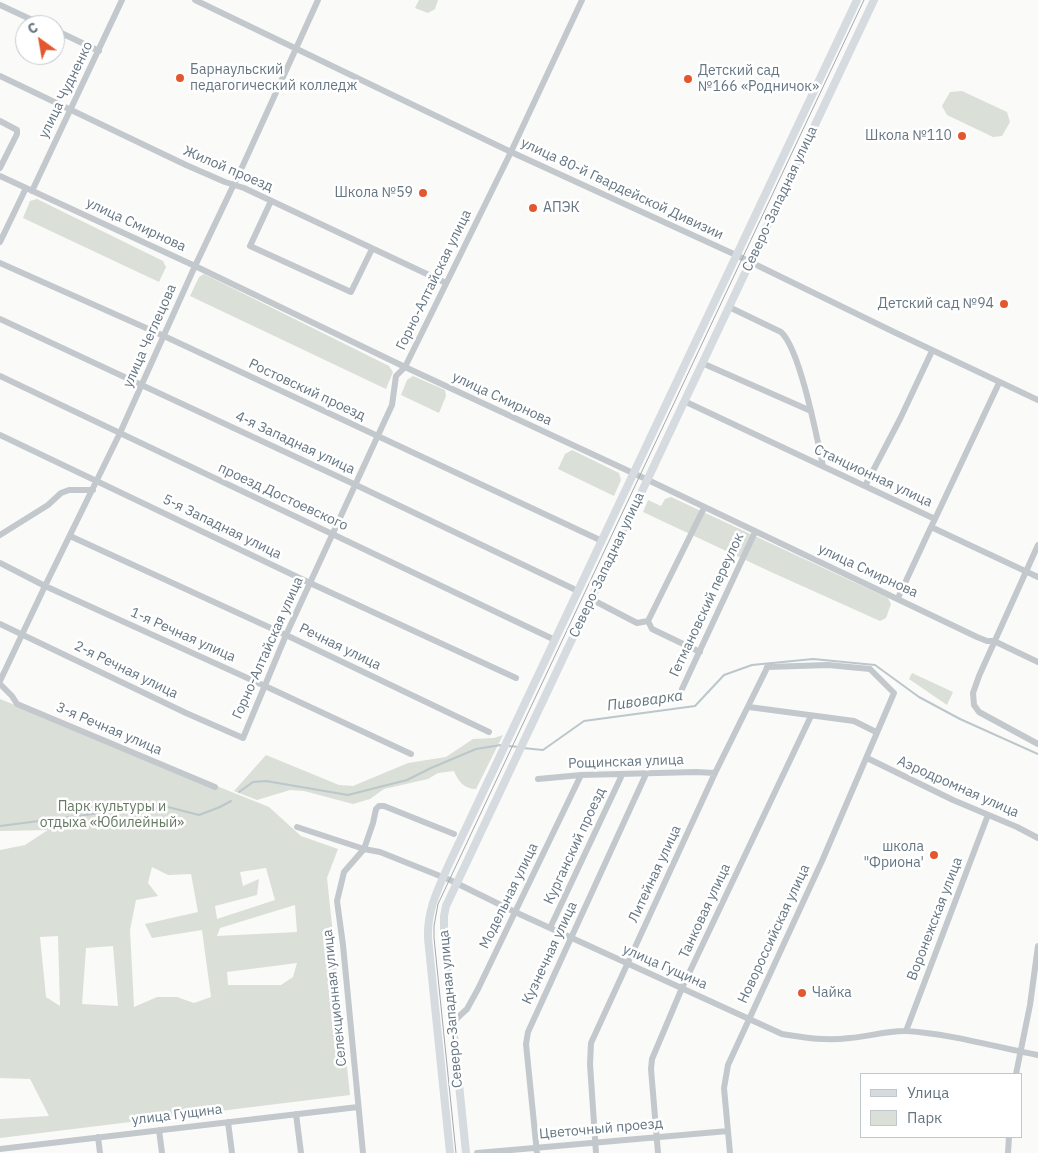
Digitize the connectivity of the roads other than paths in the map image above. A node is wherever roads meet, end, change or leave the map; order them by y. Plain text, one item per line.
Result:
1 (122, 0) edge
2 (194, 0) edge
3 (318, 0) edge
4 (582, 0) edge
5 (857, 0) edge
6 (874, 0) edge
7 (0, 5) edge
8 (22, 15) edge
9 (65, 35) edge
10 (296, 48) junction
11 (99, 51) junction
12 (0, 76) edge
13 (70, 109) junction
14 (0, 121) edge
15 (511, 152) junction
16 (0, 168) edge
17 (0, 176) edge
18 (234, 185) junction
19 (29, 190) junction
20 (271, 201) junction
21 (0, 242) edge
22 (372, 249) junction
23 (736, 255) junction
24 (750, 262) junction
25 (0, 263) edge
26 (195, 266) junction
27 (446, 283) junction
28 (729, 307) junction
29 (0, 319) edge
30 (164, 336) junction
31 (932, 351) junction
32 (702, 362) junction
33 (405, 367) junction
34 (0, 376) edge
35 (1000, 383) junction
36 (142, 385) junction
37 (684, 400) junction
38 (1038, 400) edge
39 (811, 411) junction
40 (120, 434) junction
41 (0, 435) edge
42 (376, 436) junction
43 (823, 466) junction
44 (633, 474) junction
45 (648, 480) junction
46 (96, 481) junction
47 (356, 485) junction
48 (865, 486) junction
49 (93, 490) junction
50 (704, 508) junction
51 (935, 519) junction
52 (931, 527) junction
53 (755, 532) junction
54 (333, 534) junction
55 (0, 535) edge
56 (70, 536) junction
57 (602, 541) junction
58 (1038, 545) edge
59 (0, 563) edge
60 (1026, 572) junction
61 (1038, 577) edge
62 (310, 583) junction
63 (44, 586) junction
64 (578, 591) junction
65 (898, 598) junction
66 (592, 599) junction
67 (648, 621) junction
68 (0, 624) edge
69 (22, 634) junction
70 (286, 635) junction
71 (555, 640) junction
72 (994, 641) junction
73 (700, 652) junction
74 (1038, 662) edge
75 (516, 678) dead end
76 (0, 682) edge
77 (265, 686) junction
78 (682, 689) dead end
79 (748, 706) junction
80 (811, 716) junction
81 (489, 732) dead end
82 (876, 732) junction
83 (243, 738) joint
84 (1038, 744) edge
85 (411, 754) dead end
86 (867, 758) junction
87 (646, 774) junction
88 (715, 774) junction
89 (581, 775) junction
90 (622, 775) junction
91 (538, 779) dead end
92 (215, 787) dead end
93 (988, 815) junction
94 (297, 827) dead end
95 (454, 834) dead end
96 (1038, 838) edge
97 (364, 849) junction
98 (443, 878) junction
99 (457, 883) junction
100 (515, 912) junction
101 (550, 928) junction
102 (571, 937) junction
103 (1038, 946) edge
104 (627, 964) junction
105 (682, 988) junction
106 (749, 1018) junction
107 (452, 1023) junction
108 (906, 1031) junction
109 (1020, 1052) junction
110 (1038, 1055) edge
111 (1016, 1073) edge
112 (358, 1107) junction
113 (296, 1114) junction
114 (228, 1122) junction
115 (159, 1130) junction
116 (728, 1131) junction
117 (98, 1137) junction
118 (657, 1137) junction
119 (1009, 1138) edge
120 (596, 1143) junction
121 (38, 1145) junction
122 (0, 1149) edge
123 (536, 1150) edge
124 (39, 1153) edge
125 (100, 1153) edge
126 (162, 1153) edge
127 (232, 1153) edge
128 (301, 1153) edge
129 (362, 1153) edge
130 (450, 1153) edge
131 (466, 1153) edge
132 (477, 1153) edge
133 (596, 1153) edge
134 (658, 1153) edge
135 (730, 1153) edge
136 (1008, 1153) edge

1 - 11 street, улица Чудненко
2 - 10 street, улица 80-й Гвардейской Дивизии
3 - 10 street, улица Чеглецова
4 - 15 street, Горно-Алтайская улица
5 - 23 main road, Северо-Западная улица
6 - 24 main road, Северо-Западная улица
7 - 8 street
9 - 11 street
10 - 15 street, улица 80-й Гвардейской Дивизии
10 - 18 street, улица Чеглецова
11 - 13 street, улица Чудненко
12 - 13 street, Жилой проезд
13 - 18 street, Жилой проезд
13 - 19 street, улица Чудненко
14 - 16 street
15 - 23 street, улица 80-й Гвардейской Дивизии
15 - 27 street, Горно-Алтайская улица
17 - 19 street, улица Смирнова
18 - 20 street, Жилой проезд
18 - 26 street, улица Чеглецова
19 - 21 street, улица Чудненко
19 - 26 street, улица Смирнова
20 - 22 street, Жилой проезд
20 - 22 street
22 - 27 street, Жилой проезд
23 - 24 street, улица 80-й Гвардейской Дивизии
23 - 44 main road, Северо-Западная улица
24 - 28 main road, Северо-Западная улица
24 - 31 street, улица 80-й Гвардейской Дивизии
25 - 30 street, Ростовский проезд
26 - 30 street, улица Чеглецова
26 - 33 street, улица Смирнова
27 - 33 street, Горно-Алтайская улица
28 - 32 main road, Северо-Западная улица
28 - 39 street
29 - 36 street, 4-я Западная улица
30 - 36 street, улица Чеглецова
30 - 42 street, Ростовский проезд
31 - 35 street, улица 80-й Гвардейской Дивизии
31 - 48 street
32 - 37 main road, Северо-Западная улица
32 - 39 street
33 - 42 street, Горно-Алтайская улица
33 - 44 street, улица Смирнова
34 - 40 street, проезд Достоевского
35 - 38 street, улица 80-й Гвардейской Дивизии
35 - 51 street
36 - 40 street, улица Чеглецова
36 - 47 street, 4-я Западная улица
37 - 43 street, Станционная улица
37 - 45 main road, Северо-Западная улица
39 - 43 street
40 - 46 street, улица Чеглецова
40 - 54 street, проезд Достоевского
41 - 46 street, 5-я Западная улица
42 - 47 street, Горно-Алтайская улица
42 - 57 street, Ростовский проезд
43 - 48 street, Станционная улица
44 - 45 street, улица Смирнова
44 - 57 main road, Северо-Западная улица
45 - 50 street, улица Смирнова
45 - 66 main road, Северо-Западная улица
46 - 49 street, улица Чеглецова
46 - 62 street, 5-я Западная улица
47 - 54 street, Горно-Алтайская улица
47 - 64 street, 4-я Западная улица
48 - 51 street, Станционная улица
49 - 55 street
49 - 56 street, улица Чеглецова
50 - 53 street, улица Смирнова
50 - 67 street
51 - 52 street, Станционная улица
52 - 60 street, Станционная улица
52 - 65 street
53 - 65 street, улица Смирнова
53 - 73 street, Гетмановский переулок
54 - 62 street, Горно-Алтайская улица
54 - 71 street, проезд Достоевского
56 - 63 street, улица Чеглецова
56 - 70 street, Речная улица
57 - 64 main road, Северо-Западная улица
58 - 60 street
59 - 63 street, 1-я Речная улица
60 - 61 street, Станционная улица
60 - 72 street
62 - 70 street, Горно-Алтайская улица
62 - 75 street, 5-я Западная улица
63 - 69 street, улица Чеглецова
63 - 77 street, 1-я Речная улица
64 - 71 main road, Северо-Западная улица
65 - 72 street, улица Смирнова
66 - 67 street
66 - 99 main road, Северо-Западная улица
67 - 73 street
68 - 69 street, 2-я Речная улица
69 - 76 street, улица Чеглецова
69 - 83 street, 2-я Речная улица
70 - 77 street, Горно-Алтайская улица
70 - 81 street, Речная улица
71 - 98 main road, Северо-Западная улица
72 - 74 street, улица Смирнова
72 - 84 street
73 - 78 street, Гетмановский переулок
76 - 92 street, 3-я Речная улица
77 - 83 street, Горно-Алтайская улица
77 - 85 street, 1-я Речная улица
79 - 80 street
79 - 82 street, Литейная улица
79 - 88 street, Литейная улица
80 - 82 street
80 - 105 street, Танковая улица
82 - 86 street, Новороссийская улица
86 - 93 street, Аэродромная улица
86 - 106 street, Новороссийская улица
87 - 88 street, Рощинская улица
87 - 90 street, Рощинская улица
87 - 102 street, Кузнечная улица
88 - 104 street, Литейная улица
89 - 90 street, Рощинская улица
89 - 91 street, Рощинская улица
89 - 100 street, Модельная улица
90 - 101 street, Курганский проезд
93 - 96 street, Аэродромная улица
93 - 108 street, Воронежская улица
94 - 97 street, улица Гущина
95 - 97 street
97 - 98 street, улица Гущина
97 - 112 street, Селекционная улица
98 - 99 street, улица Гущина
98 - 130 main road, Северо-Западная улица
99 - 100 street, улица Гущина
99 - 107 main road, Северо-Западная улица
100 - 101 street, улица Гущина
100 - 107 street, Модельная улица
101 - 102 street, улица Гущина
102 - 104 street, улица Гущина
102 - 123 street, Кузнечная улица
103 - 109 street
104 - 105 street, улица Гущина
104 - 120 street, Литейная улица
105 - 106 street, улица Гущина
105 - 118 street, Танковая улица
106 - 108 street, улица Гущина
106 - 116 street, Новороссийская улица
107 - 131 main road, Северо-Западная улица
108 - 109 street, улица Гущина
109 - 110 street, улица Гущина
109 - 111 street
112 - 113 street, улица Гущина
112 - 129 street, Селекционная улица
113 - 114 street, улица Гущина
113 - 128 street
114 - 115 street, улица Гущина
114 - 127 street
115 - 117 street, улица Гущина
115 - 126 street
116 - 118 street, Цветочный проезд
116 - 135 street, Новороссийская улица
117 - 121 street, улица Гущина
117 - 125 street
118 - 120 street, Цветочный проезд
118 - 134 street, Танковая улица
119 - 136 street
120 - 123 street, Цветочный проезд
120 - 133 street, Литейная улица
121 - 122 street, улица Гущина
121 - 124 street
123 - 132 street, Цветочный проезд

